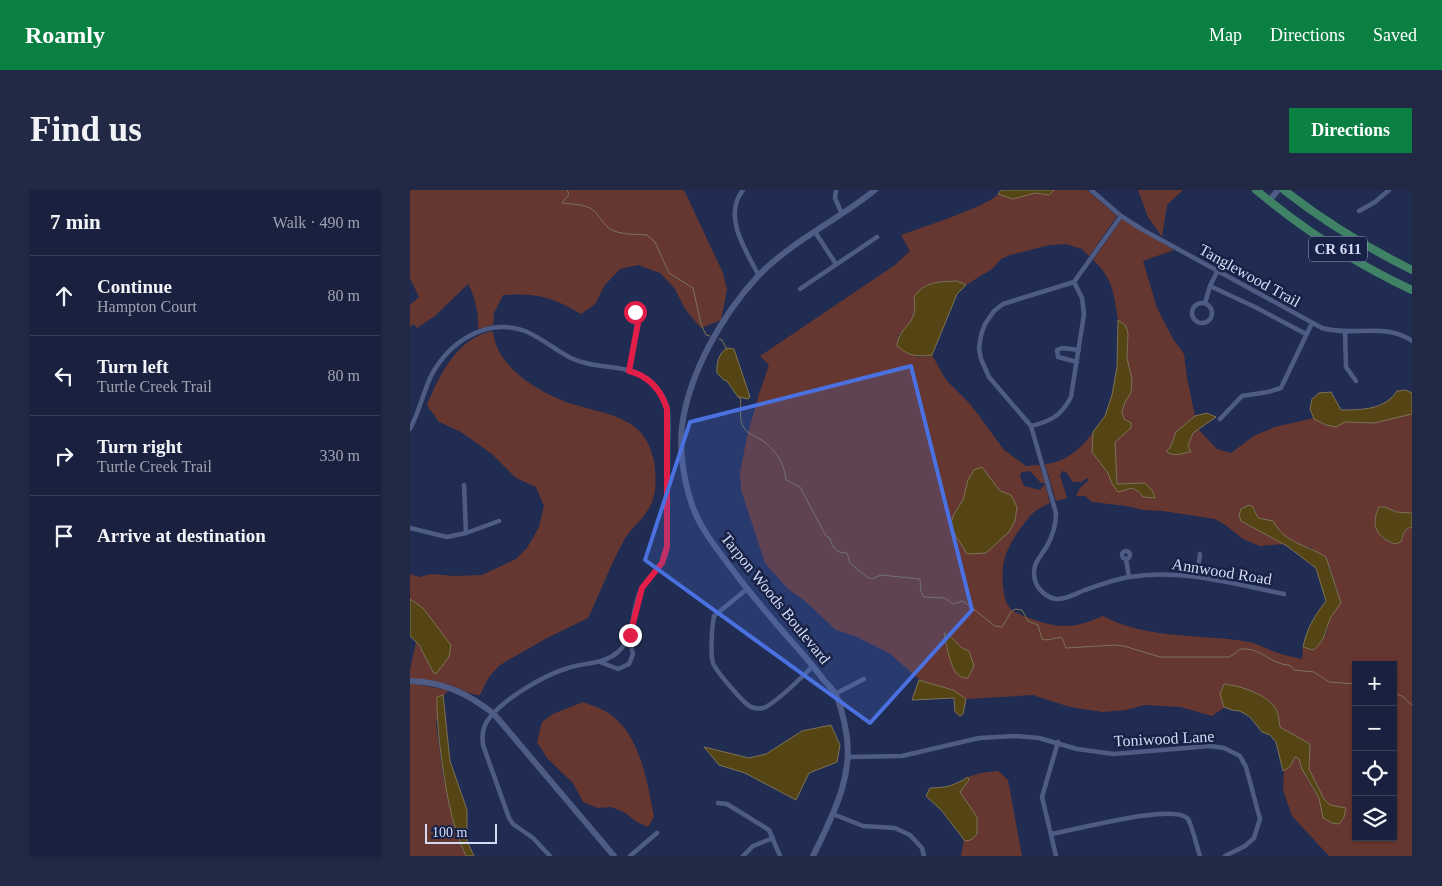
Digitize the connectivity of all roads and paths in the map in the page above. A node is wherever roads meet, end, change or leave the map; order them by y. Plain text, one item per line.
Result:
1 (743, 190) edge
2 (836, 190) edge
3 (875, 190) edge
4 (1091, 190) edge
5 (1256, 190) edge
6 (1278, 190) edge
7 (1284, 190) edge
8 (1389, 190) edge
9 (1269, 200) junction
10 (1359, 211) dead end
11 (842, 214) junction
12 (1121, 216) junction
13 (815, 232) junction
14 (877, 237) dead end
15 (836, 264) junction
16 (1218, 270) junction
17 (1412, 270) edge
18 (759, 276) junction
19 (1074, 282) junction
20 (1210, 286) junction
21 (800, 288) dead end
22 (1412, 290) edge
23 (1205, 303) junction
24 (635, 312) dead end
25 (1312, 323) junction
26 (1345, 331) junction
27 (1306, 334) junction
28 (1412, 340) edge
29 (1079, 350) junction
30 (1077, 362) junction
31 (629, 371) junction
32 (1356, 381) dead end
33 (1220, 419) dead end
34 (1031, 426) junction
35 (410, 429) edge
36 (464, 485) dead end
37 (499, 520) dead end
38 (410, 528) edge
39 (466, 533) junction
40 (1200, 554) dead end
41 (1126, 559) dead end
42 (1129, 576) junction
43 (1197, 577) junction
44 (747, 589) junction
45 (1284, 594) dead end
46 (628, 637) junction
47 (600, 662) junction
48 (813, 666) junction
49 (864, 679) dead end
50 (410, 681) edge
51 (835, 694) junction
52 (494, 714) junction
53 (1058, 742) junction
54 (849, 757) junction
55 (718, 804) dead end
56 (833, 814) junction
57 (657, 833) dead end
58 (1051, 834) junction
59 (773, 838) junction
60 (550, 856) edge
61 (614, 856) edge
62 (630, 856) edge
63 (743, 856) edge
64 (780, 856) edge
65 (814, 856) edge
66 (924, 856) edge
67 (1056, 856) edge
68 (1200, 856) edge
69 (1226, 856) edge

1 - 18 street
2 - 11 street
3 - 11 street, Tarpon Woods Boulevard
4 - 12 street, Tanglewood Trail
5 - 9 main road, CR 611
6 - 9 street
7 - 17 main road, CR 611
8 - 10 street
9 - 22 main road, CR 611
11 - 13 street, Tarpon Woods Boulevard
12 - 16 street, Tanglewood Trail
12 - 19 street
13 - 15 street
13 - 18 street, Tarpon Woods Boulevard
14 - 15 street
15 - 21 street
16 - 20 street
16 - 25 street, Tanglewood Trail
18 - 44 street, Tarpon Woods Boulevard
19 - 29 street
19 - 34 street, Annwood Road
20 - 23 street
20 - 27 street
23 - 23 street
24 - 31 street
25 - 26 street, Tanglewood Trail
25 - 27 street
26 - 28 street, Tanglewood Trail
26 - 32 street
27 - 33 street
29 - 30 street
29 - 30 street
30 - 34 street
31 - 35 street
31 - 46 street
34 - 42 street, Annwood Road
36 - 39 street
37 - 39 street
38 - 39 street
40 - 43 street
41 - 42 street
42 - 43 street, Annwood Road
43 - 45 street, Annwood Road
44 - 48 street, Tarpon Woods Boulevard
44 - 48 street
46 - 47 street
46 - 47 street
47 - 52 street
48 - 51 street, Tarpon Woods Boulevard
49 - 51 street
50 - 52 street
51 - 54 street, Tarpon Woods Boulevard
52 - 60 street
52 - 61 street
53 - 54 street, Toniwood Lane
53 - 58 street
53 - 69 street, Toniwood Lane
54 - 56 street, Tarpon Woods Boulevard
55 - 59 street
56 - 65 street, Tarpon Woods Boulevard
56 - 66 street
57 - 62 street
58 - 67 street
58 - 68 street
59 - 63 street
59 - 64 street

